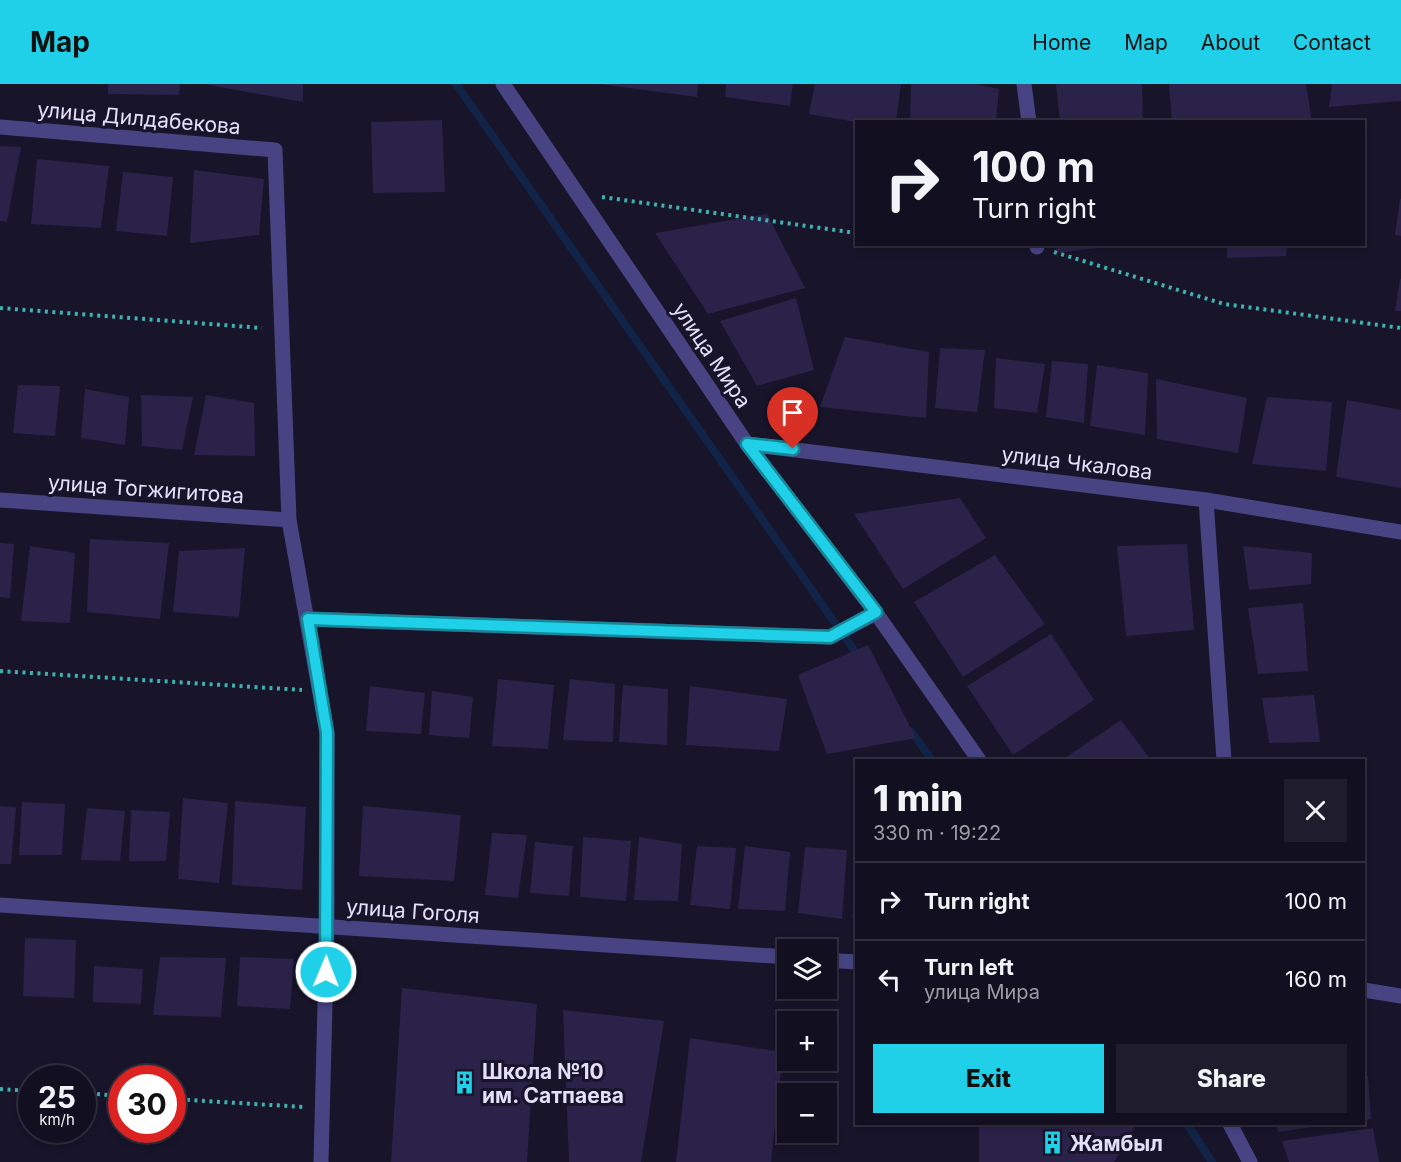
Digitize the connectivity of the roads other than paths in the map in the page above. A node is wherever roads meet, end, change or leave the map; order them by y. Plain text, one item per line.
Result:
1 (503, 84) edge
2 (1024, 84) edge
3 (1029, 120) edge
4 (0, 127) edge
5 (747, 444) junction
6 (0, 500) edge
7 (1206, 500) junction
8 (289, 520) junction
9 (1401, 532) edge
10 (876, 612) junction
11 (308, 619) junction
12 (978, 759) edge
13 (1224, 759) edge
14 (0, 905) edge
15 (327, 927) junction
16 (777, 956) edge
17 (837, 961) edge
18 (855, 962) edge
19 (1365, 990) edge
20 (1401, 996) edge
21 (1231, 1125) edge
22 (321, 1162) edge
23 (1250, 1162) edge

1 - 5 street, улица Мира
2 - 3 street
4 - 8 street, улица Дилдабекова
5 - 7 street, улица Чкалова
5 - 10 street, улица Мира
6 - 8 street, улица Тогжигитова
7 - 9 street, улица Чкалова
7 - 13 street
8 - 11 street
10 - 11 street
10 - 12 street, улица Мира
11 - 15 street
14 - 15 street, улица Гоголя
15 - 16 street, улица Гоголя
15 - 22 street
17 - 18 street
19 - 20 street
21 - 23 street

